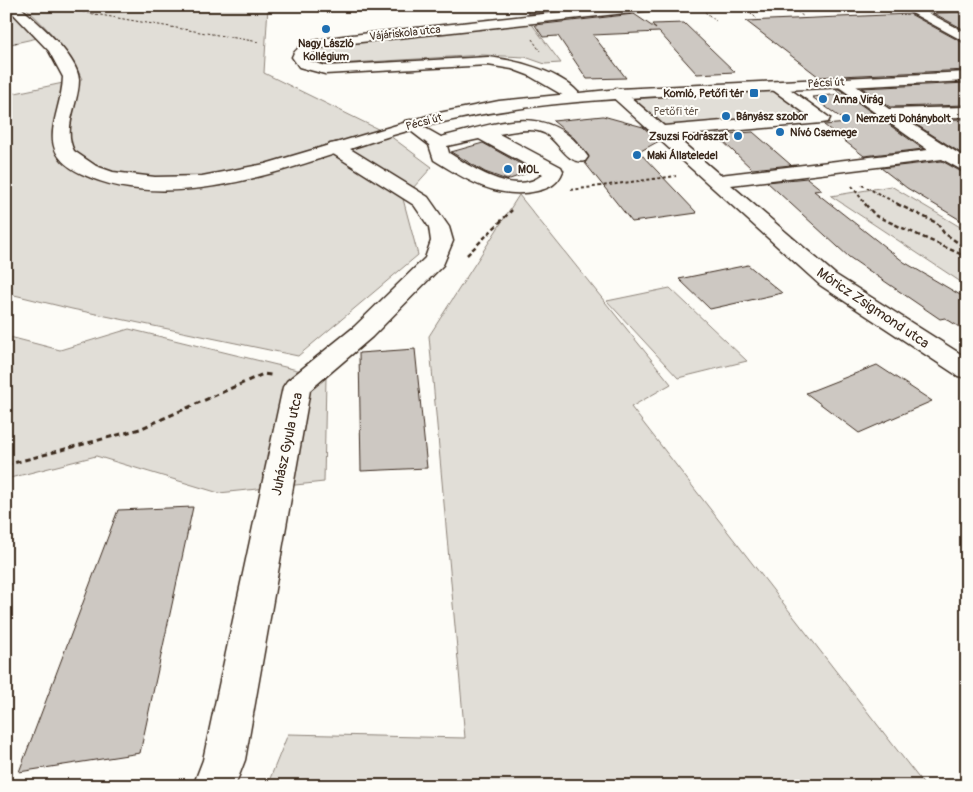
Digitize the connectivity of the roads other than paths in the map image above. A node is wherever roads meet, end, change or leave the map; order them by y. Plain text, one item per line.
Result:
1 (12, 6) edge
2 (653, 6) edge
3 (849, 6) edge
4 (905, 7) edge
5 (965, 37) edge
6 (967, 76) edge
7 (841, 82) junction
8 (775, 86) junction
9 (616, 93) junction
10 (573, 96) junction
11 (967, 112) edge
12 (885, 114) junction
13 (411, 125) junction
14 (660, 132) junction
15 (481, 133) junction
16 (438, 143) junction
17 (336, 148) junction
18 (944, 153) junction
19 (579, 157) dead end
20 (967, 167) edge
21 (709, 176) junction
22 (967, 370) edge
23 (214, 786) edge

1 - 17 street, Pécsi út
2 - 10 street, Vájáriskola utca
3 - 4 street
4 - 5 street
6 - 7 street, Pécsi út
7 - 8 street, Pécsi út
7 - 12 street
8 - 9 street, Pécsi út
8 - 14 street
9 - 10 street, Pécsi út
9 - 14 street, Móricz Zsigmond utca
10 - 13 street, Pécsi út
11 - 12 street
12 - 18 street
13 - 16 street
13 - 17 street, Pécsi út
14 - 21 street, Móricz Zsigmond utca
15 - 16 street
15 - 16 street
15 - 19 street
17 - 23 street, Juhász Gyula utca
18 - 20 street
18 - 21 street
21 - 22 street, Móricz Zsigmond utca

